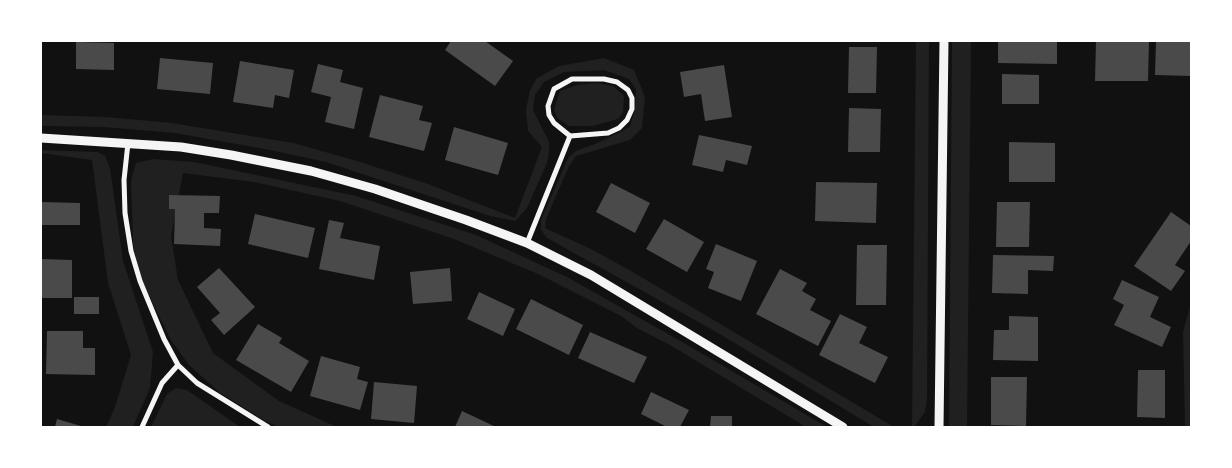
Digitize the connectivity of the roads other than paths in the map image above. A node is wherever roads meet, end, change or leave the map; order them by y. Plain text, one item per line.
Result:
1 (944, 41) edge
2 (570, 136) junction
3 (41, 138) edge
4 (128, 143) junction
5 (527, 243) junction
6 (178, 365) junction
7 (142, 427) edge
8 (268, 427) edge
9 (843, 427) edge
10 (939, 427) edge

1 - 10 street
2 - 2 street
2 - 5 street
3 - 4 street
4 - 5 street
4 - 6 street
5 - 9 street
6 - 7 street
6 - 8 street

